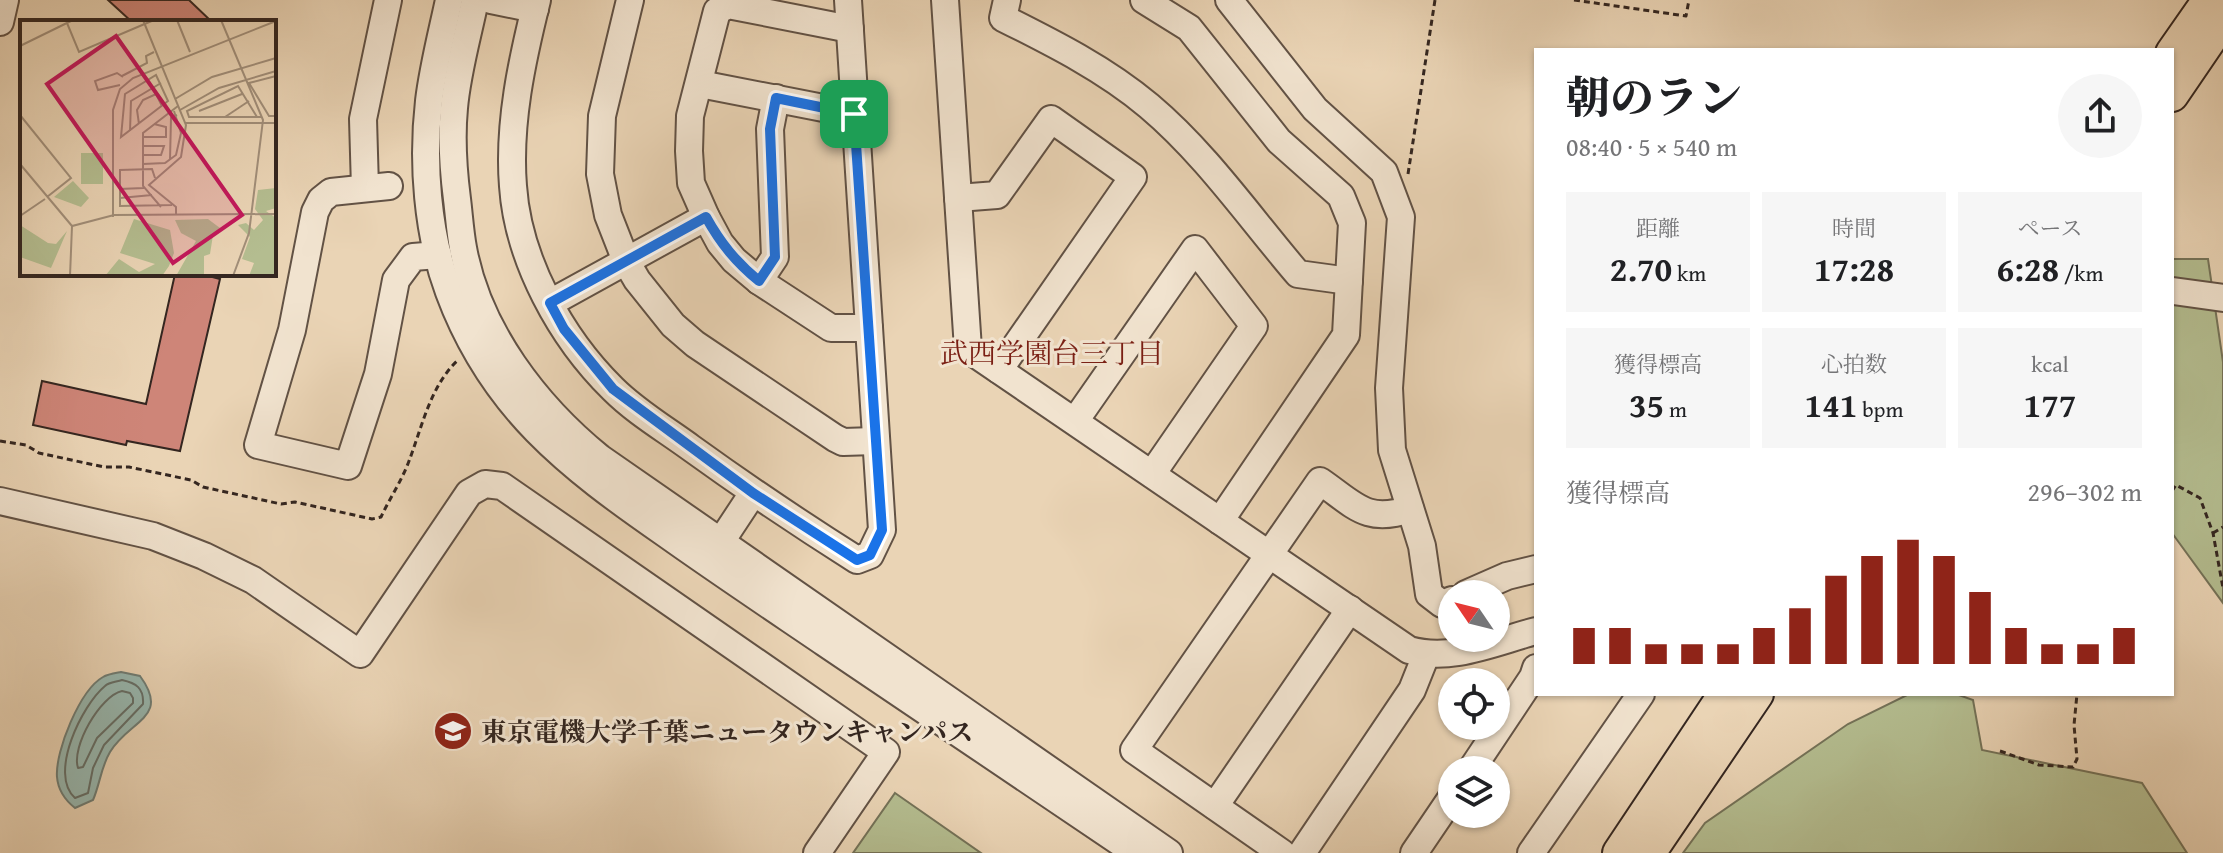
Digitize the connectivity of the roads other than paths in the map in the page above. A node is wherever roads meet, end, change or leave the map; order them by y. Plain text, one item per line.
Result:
1 (5, 0) edge
2 (388, 0) edge
3 (449, 0) edge
4 (475, 0) edge
5 (491, 0) edge
6 (630, 0) edge
7 (848, 0) edge
8 (945, 0) edge
9 (1007, 0) edge
10 (1144, 0) edge
11 (1229, 0) edge
12 (2209, 0) edge
13 (536, 5) edge
14 (2223, 20) edge
15 (0, 22) edge
16 (850, 29) junction
17 (2174, 50) edge
18 (700, 84) junction
19 (2174, 92) edge
20 (776, 98) junction
21 (854, 114) junction
22 (958, 198) junction
23 (706, 217) junction
24 (438, 255) junction
25 (626, 261) junction
26 (759, 281) junction
27 (1349, 281) junction
28 (2174, 291) edge
29 (2223, 298) edge
30 (550, 303) junction
31 (869, 328) junction
32 (999, 370) junction
33 (1075, 421) junction
34 (875, 441) junction
35 (1152, 474) junction
36 (753, 493) junction
37 (0, 501) edge
38 (1410, 509) junction
39 (1220, 521) junction
40 (720, 543) junction
41 (1269, 554) junction
42 (1534, 569) edge
43 (1498, 580) edge
44 (1438, 601) edge
45 (1350, 609) junction
46 (1534, 639) edge
47 (1426, 655) junction
48 (1534, 674) edge
49 (1640, 696) edge
50 (1724, 696) edge
51 (1756, 696) edge
52 (1480, 756) edge
53 (1215, 806) junction
54 (1438, 818) edge
55 (817, 853) edge
56 (1136, 853) edge
57 (1169, 853) edge
58 (1282, 853) edge
59 (1302, 853) edge
60 (1414, 853) edge
61 (1531, 853) edge
62 (1619, 853) edge
63 (1649, 853) edge

1 - 15 street
2 - 24 street
3 - 24 street
4 - 40 street
5 - 13 street
6 - 25 street
7 - 16 street
8 - 22 street
9 - 27 street
10 - 27 street
11 - 38 street
12 - 17 main road
13 - 30 street
14 - 19 main road
16 - 18 street
16 - 21 street
18 - 20 street
18 - 23 street
20 - 21 street
20 - 26 street
21 - 31 street
22 - 32 street
22 - 32 street
23 - 25 street
23 - 26 street
24 - 56 street
25 - 30 street
25 - 34 street
26 - 31 street
27 - 39 street
28 - 29 street
30 - 36 street
31 - 34 street
32 - 33 street
33 - 35 street
33 - 35 street
34 - 36 street
35 - 39 street
36 - 40 street
37 - 55 street
38 - 41 street
38 - 44 street
39 - 41 street
40 - 57 street
41 - 45 street
41 - 53 street
42 - 43 street
45 - 47 street
45 - 53 street
46 - 47 street
47 - 59 street
48 - 52 street
49 - 61 street
50 - 62 main road
51 - 63 main road
53 - 58 street
54 - 60 street

